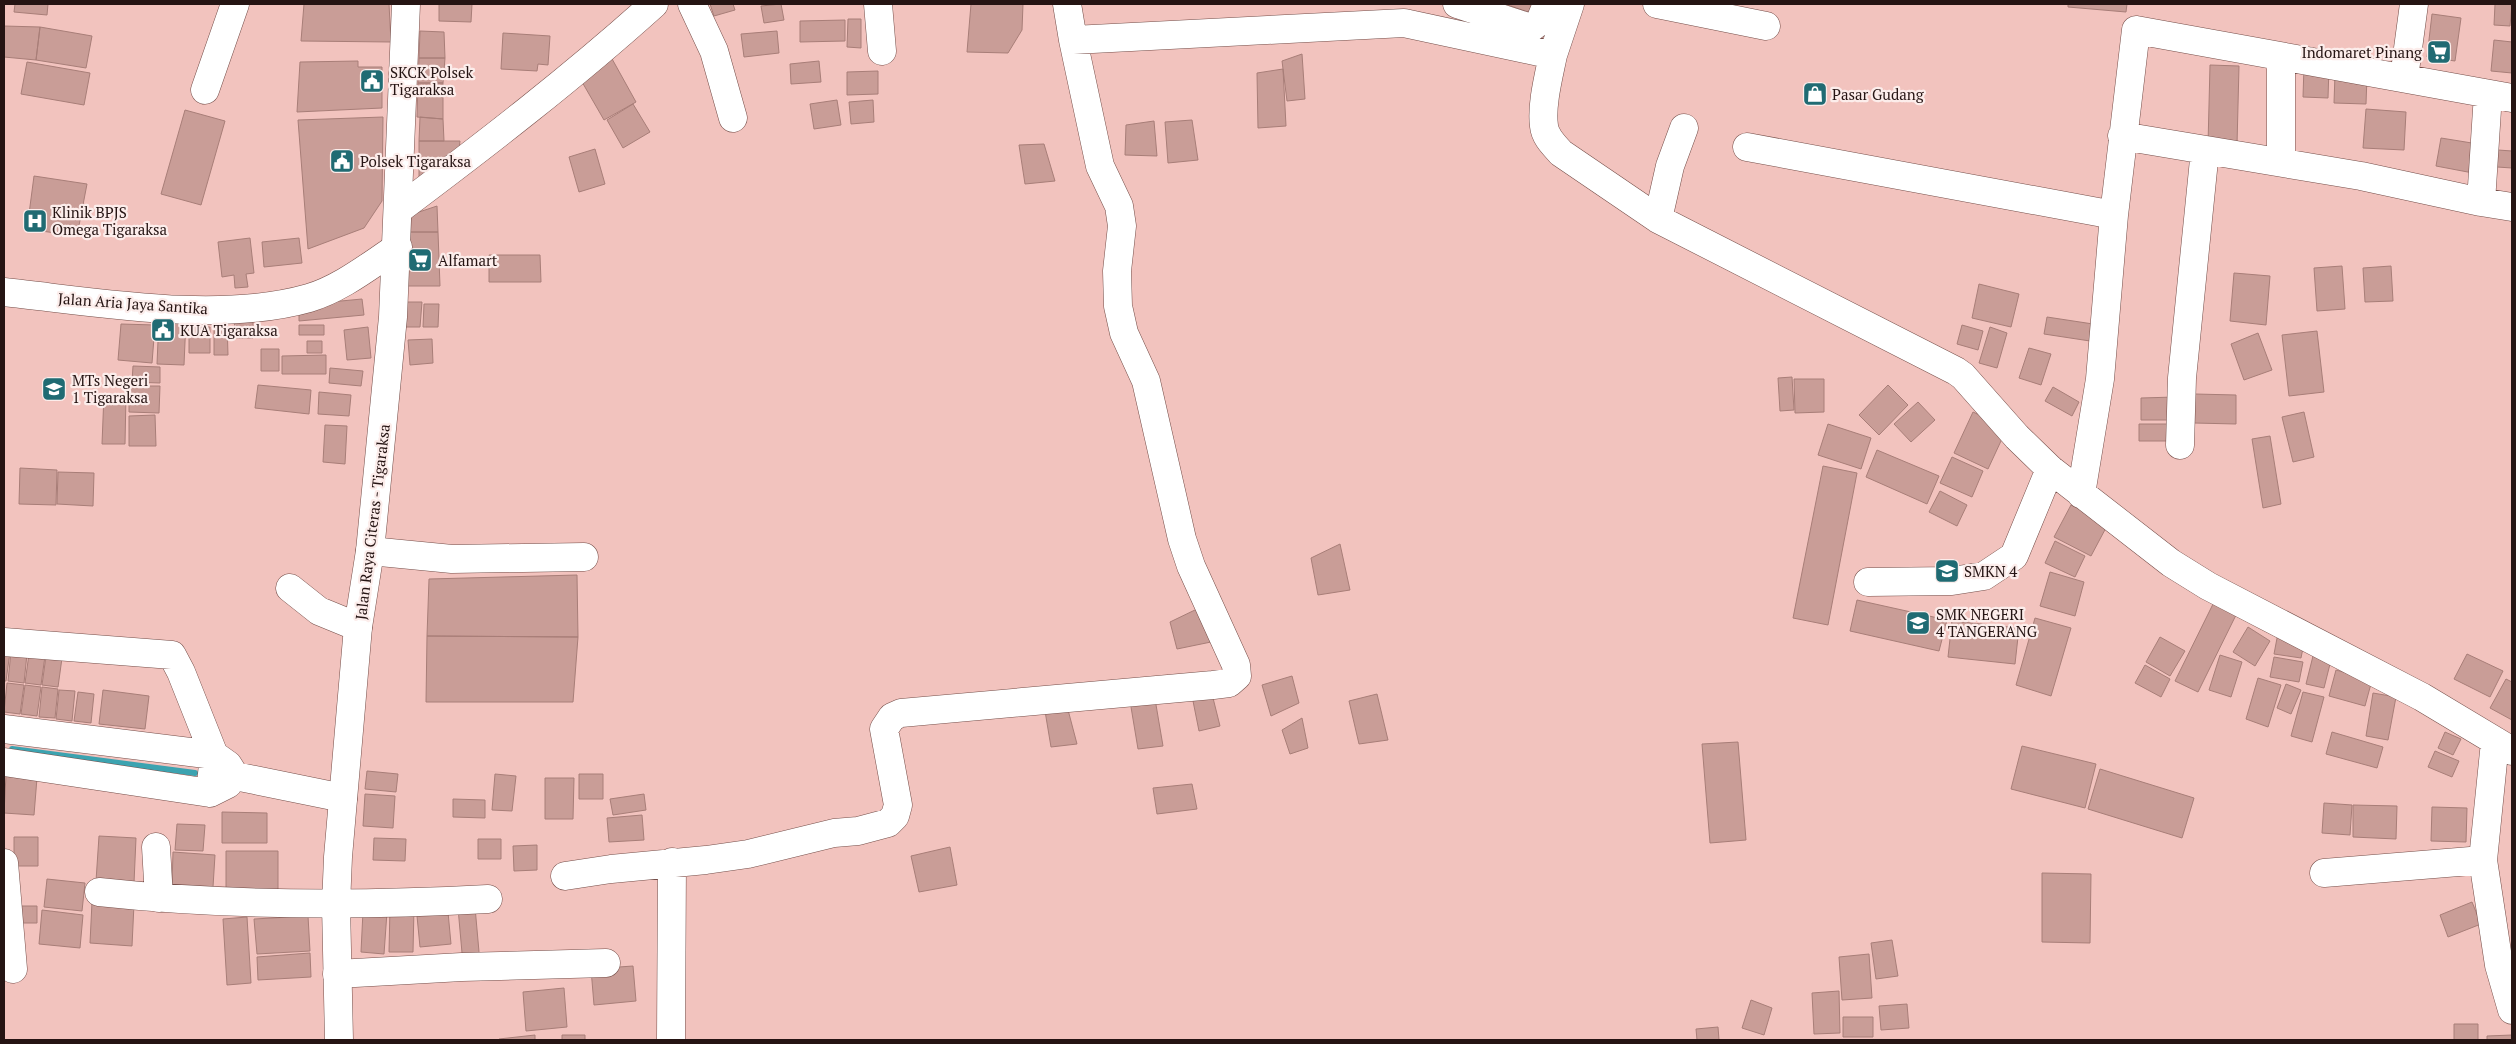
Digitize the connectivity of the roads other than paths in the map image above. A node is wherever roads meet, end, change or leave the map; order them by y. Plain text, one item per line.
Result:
1 (235, 4) edge
2 (406, 4) edge
3 (654, 4) edge
4 (692, 4) edge
5 (878, 4) edge
6 (1067, 4) edge
7 (1457, 4) edge
8 (1547, 4) edge
9 (1570, 4) edge
10 (1657, 4) edge
11 (2414, 4) edge
12 (1766, 26) dead end
13 (1072, 40) junction
14 (882, 51) dead end
15 (1553, 54) junction
16 (2281, 57) junction
17 (2404, 78) junction
18 (205, 90) dead end
19 (2500, 96) edge
20 (733, 118) dead end
21 (1684, 128) dead end
22 (2122, 136) junction
23 (1747, 147) dead end
24 (2205, 150) junction
25 (2281, 162) junction
26 (2481, 202) junction
27 (2512, 207) edge
28 (398, 210) junction
29 (2114, 215) junction
30 (1658, 218) junction
31 (398, 247) junction
32 (4, 292) edge
33 (2180, 445) dead end
34 (2050, 469) junction
35 (2081, 494) junction
36 (370, 551) junction
37 (584, 557) dead end
38 (1868, 582) dead end
39 (290, 588) dead end
40 (358, 627) junction
41 (4, 642) edge
42 (4, 728) edge
43 (2503, 747) edge
44 (214, 756) junction
45 (4, 762) edge
46 (235, 776) junction
47 (210, 793) junction
48 (343, 798) junction
49 (156, 847) dead end
50 (2483, 860) junction
51 (672, 862) junction
52 (4, 863) edge
53 (2324, 873) dead end
54 (565, 876) dead end
55 (99, 892) dead end
56 (159, 898) junction
57 (488, 899) dead end
58 (336, 905) junction
59 (606, 963) dead end
60 (13, 969) dead end
61 (337, 974) junction
62 (2512, 1010) edge
63 (339, 1040) edge
64 (671, 1040) edge

1 - 18 street
2 - 28 street, Jalan Raya Citeras - Tigaraksa
3 - 28 street
4 - 20 street
5 - 14 street
6 - 13 street
7 - 8 street
9 - 15 street
10 - 12 street
11 - 17 street
13 - 15 street
13 - 51 street
15 - 30 street
16 - 17 street
16 - 22 street
16 - 25 street
17 - 19 street
19 - 26 street
21 - 30 street
22 - 24 street
22 - 29 street
23 - 29 street
24 - 25 street
24 - 33 street
25 - 26 street
26 - 27 street
28 - 31 street, Jalan Raya Citeras - Tigaraksa
29 - 35 street
30 - 34 street
31 - 32 street, Jalan Aria Jaya Santika
31 - 36 street, Jalan Raya Citeras - Tigaraksa
34 - 35 street
34 - 38 street
35 - 43 street
36 - 37 street
36 - 40 street, Jalan Raya Citeras - Tigaraksa
39 - 40 street
40 - 48 street, Jalan Raya Citeras - Tigaraksa
41 - 44 street
42 - 44 street
43 - 50 street
44 - 46 street
44 - 47 street
45 - 47 street
46 - 47 street
46 - 48 street
48 - 58 street, Jalan Raya Citeras - Tigaraksa
49 - 56 street
50 - 53 street
50 - 62 street
51 - 54 street
51 - 64 street
52 - 60 street
55 - 56 street
56 - 58 street
57 - 58 street
58 - 61 street, Jalan Raya Citeras - Tigaraksa
59 - 61 street
61 - 63 street, Jalan Raya Citeras - Tigaraksa

